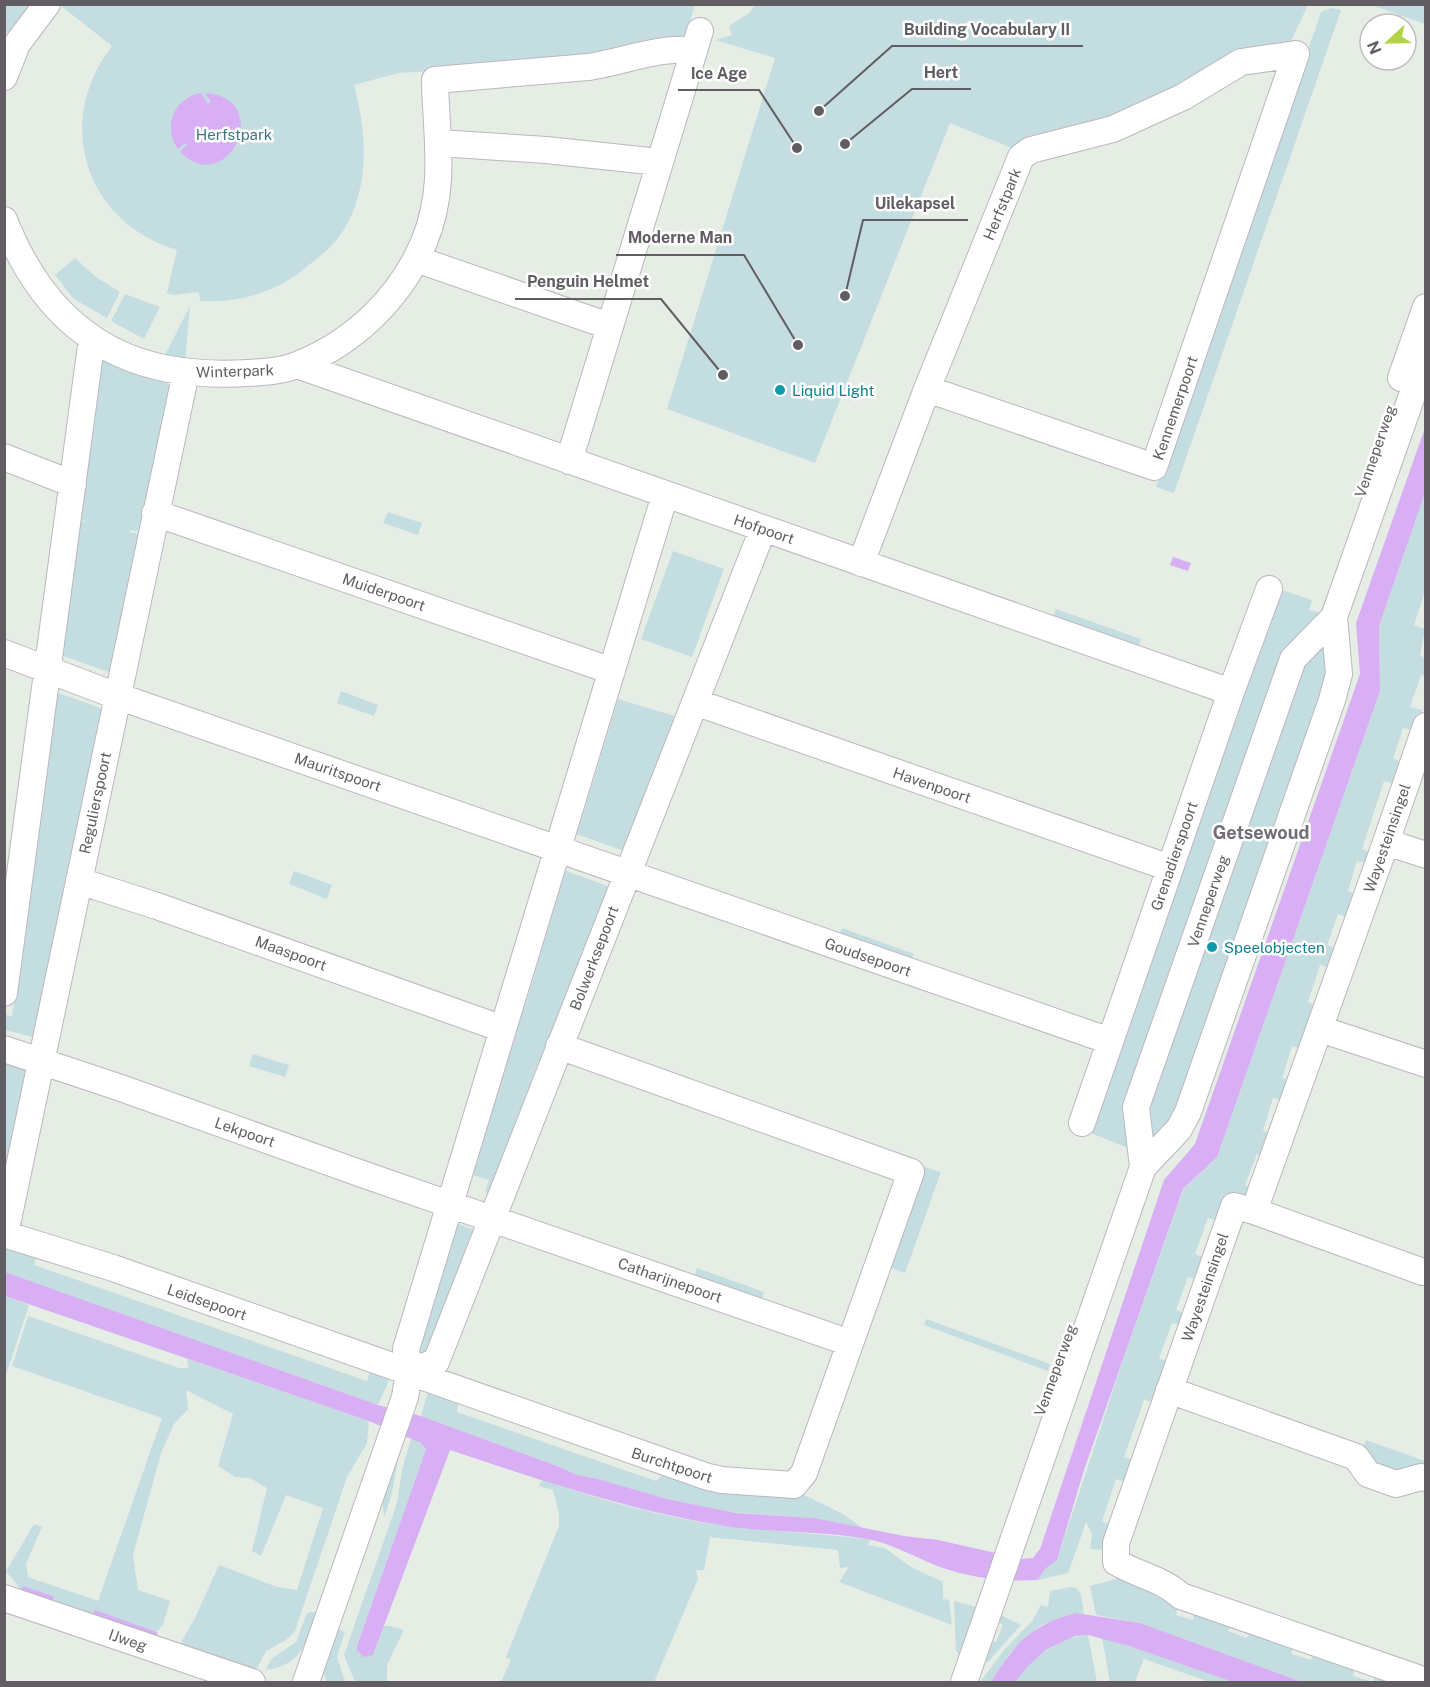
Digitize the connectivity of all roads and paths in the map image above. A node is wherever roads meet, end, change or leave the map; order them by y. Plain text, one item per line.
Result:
1 (47, 4) edge
2 (10, 41) edge
3 (4, 77) edge
4 (1274, 123) joint
5 (439, 143) junction
6 (659, 162) junction
7 (4, 220) edge
8 (416, 259) junction
9 (4, 265) edge
10 (30, 274) junction
11 (1425, 307) edge
12 (609, 326) junction
13 (92, 338) junction
14 (1425, 356) edge
15 (297, 365) junction
16 (186, 372) junction
17 (927, 389) junction
18 (4, 457) edge
19 (569, 461) junction
20 (73, 484) junction
21 (665, 495) junction
22 (155, 513) junction
23 (763, 529) junction
24 (861, 563) junction
25 (1346, 586) junction
26 (1269, 589) dead end
27 (1334, 617) junction
28 (4, 653) edge
29 (48, 671) junction
30 (612, 671) junction
31 (1231, 692) junction
32 (117, 696) junction
33 (695, 702) junction
34 (1425, 726) edge
35 (1386, 842) junction
36 (558, 849) junction
37 (14, 854) edge
38 (1425, 855) edge
39 (1170, 868) junction
40 (627, 873) junction
41 (79, 881) junction
42 (4, 993) edge
43 (503, 1029) junction
44 (1320, 1029) junction
45 (1110, 1041) junction
46 (559, 1046) junction
47 (4, 1049) edge
48 (41, 1060) junction
49 (1425, 1064) edge
50 (1082, 1123) dead end
51 (1130, 1183) junction
52 (449, 1203) junction
53 (1254, 1211) junction
54 (491, 1218) junction
55 (5, 1234) edge
56 (1425, 1271) edge
57 (850, 1343) junction
58 (409, 1371) junction
59 (1169, 1390) junction
60 (1425, 1478) edge
61 (4, 1598) edge
62 (1425, 1681) edge
63 (252, 1683) edge
64 (306, 1683) edge
65 (964, 1683) edge

1 - 2 street
2 - 3 street
4 - 17 street, Kennemerpoort
4 - 17 street, Herfstpark
5 - 6 street
5 - 6 street, Winterpark
5 - 8 street, Winterpark
6 - 12 street
7 - 10 street, Winterpark
8 - 12 street
8 - 15 street, Winterpark
9 - 10 street
10 - 13 street, Winterpark
11 - 25 street, Venneperweg
12 - 19 street
13 - 16 street, Winterpark
13 - 20 street
14 - 25 street, Venneperweg
15 - 16 street, Winterpark
15 - 19 street, Hofpoort
16 - 22 street, Regulierspoort
17 - 24 street, Herfstpark
18 - 20 street
19 - 21 street, Hofpoort
20 - 29 street
21 - 23 street, Hofpoort
21 - 30 street
22 - 30 street, Muiderpoort
22 - 32 street, Regulierspoort
23 - 24 street, Hofpoort
23 - 33 street, Bolwerksepoort
24 - 31 street, Hofpoort
25 - 27 street, Venneperweg
26 - 31 street, Grenadierspoort
27 - 51 street, Venneperweg
27 - 51 street, Venneperweg
28 - 29 street, Mauritspoort
29 - 32 street, Mauritspoort
29 - 37 street
30 - 36 street
31 - 39 street, Grenadierspoort
32 - 36 street, Mauritspoort
32 - 41 street, Regulierspoort
33 - 39 street, Havenpoort
33 - 40 street, Bolwerksepoort
34 - 35 street, Wayesteinsingel
35 - 38 street
35 - 44 street, Wayesteinsingel
36 - 40 street, Mauritspoort
36 - 43 street
37 - 42 street
39 - 45 street, Grenadierspoort
40 - 45 street, Goudsepoort
40 - 46 street, Bolwerksepoort
41 - 43 street, Maaspoort
41 - 48 street, Regulierspoort
43 - 52 street
44 - 49 street
44 - 53 street, Wayesteinsingel
45 - 50 street, Grenadierspoort
46 - 54 street, Bolwerksepoort
46 - 57 street, Burchtpoort
47 - 48 street, Lekpoort
48 - 52 street, Lekpoort
48 - 55 street, Regulierspoort
51 - 65 street, Venneperweg
52 - 54 street, Lekpoort
52 - 58 street
53 - 56 street
53 - 59 street, Wayesteinsingel
54 - 57 street, Catharijnepoort
54 - 58 street, Bolwerksepoort
55 - 58 street, Leidsepoort
57 - 58 street, Burchtpoort
58 - 64 street
59 - 60 street
59 - 62 street, Wayesteinsingel
61 - 63 street, IJweg

